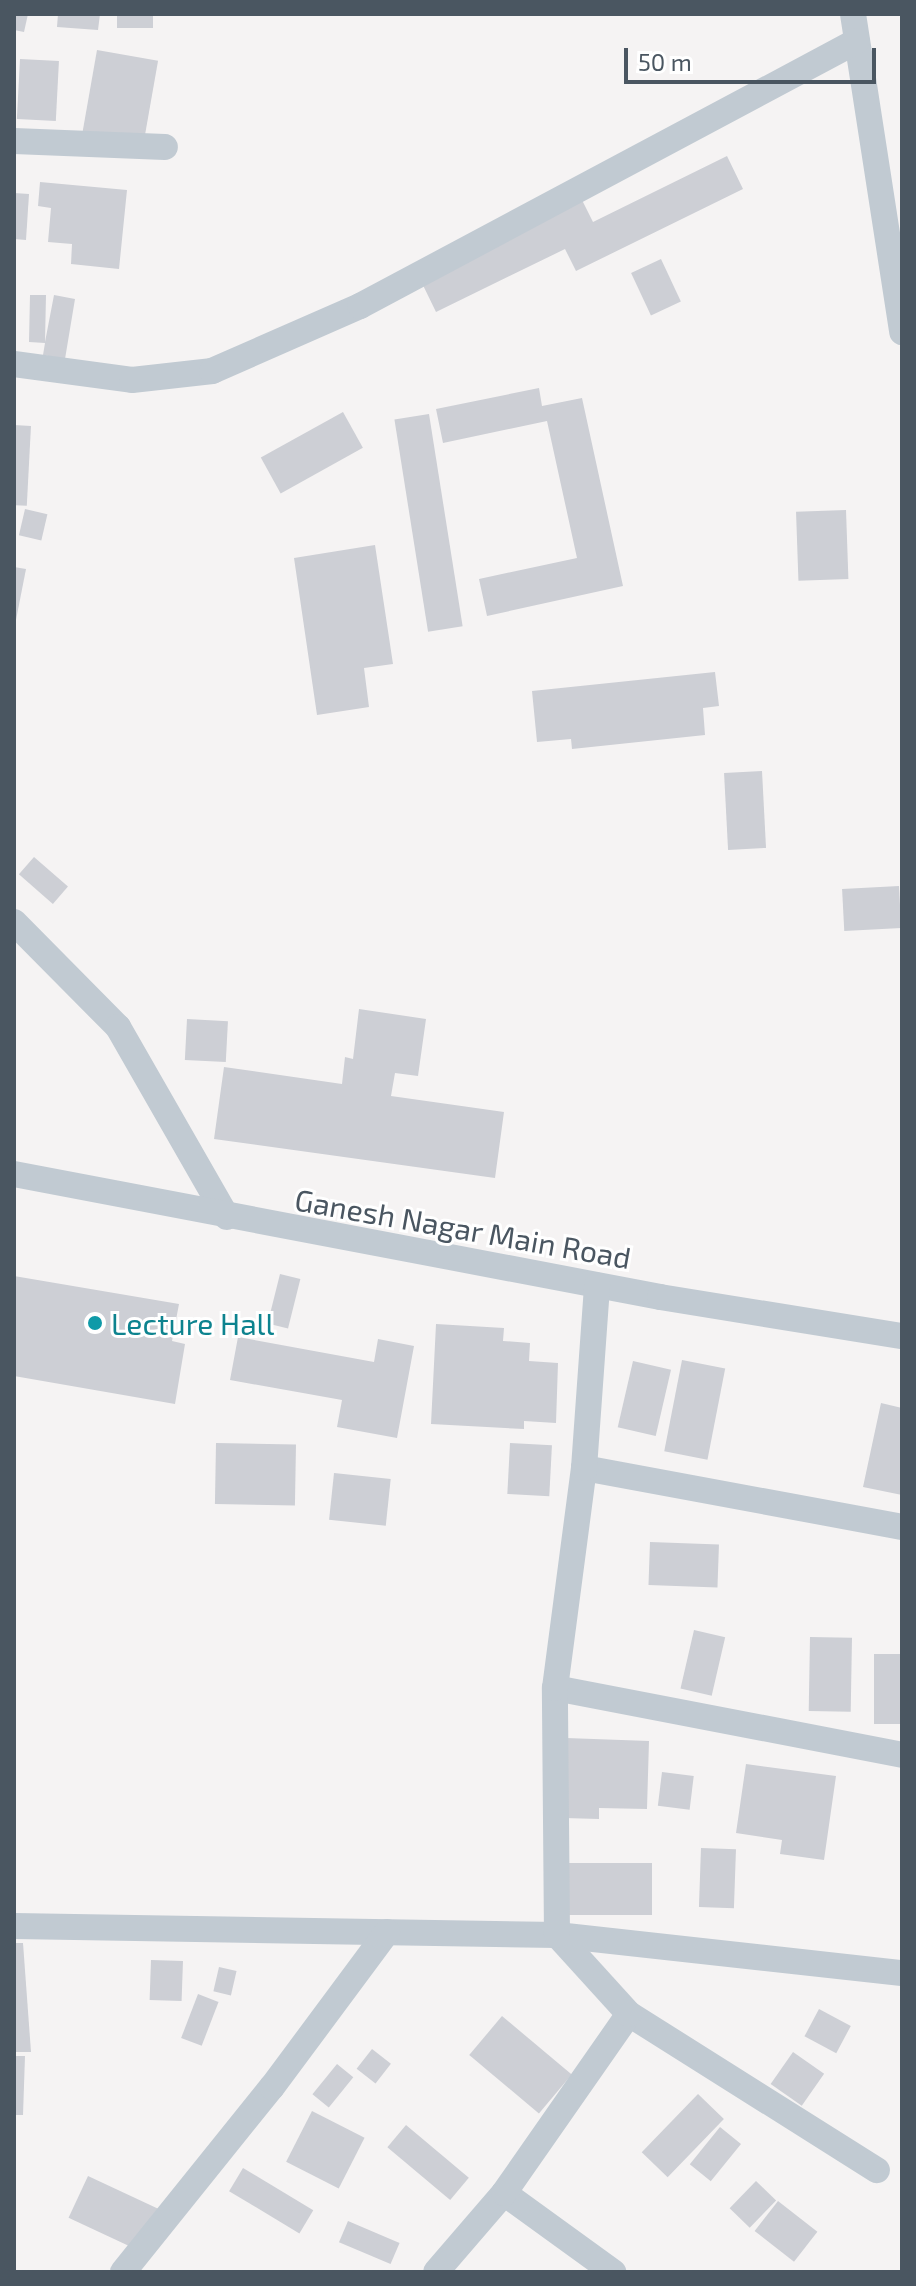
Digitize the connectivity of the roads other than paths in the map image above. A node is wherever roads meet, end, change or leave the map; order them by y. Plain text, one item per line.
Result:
1 (853, 14) edge
2 (857, 41) junction
3 (14, 141) edge
4 (165, 147) dead end
5 (902, 332) edge
6 (14, 364) edge
7 (14, 922) edge
8 (14, 1174) edge
9 (227, 1217) junction
10 (597, 1285) junction
11 (902, 1336) edge
12 (584, 1468) junction
13 (902, 1527) edge
14 (555, 1688) junction
15 (902, 1755) edge
16 (14, 1926) edge
17 (387, 1932) junction
18 (557, 1935) junction
19 (902, 1973) edge
20 (629, 2014) junction
21 (877, 2170) dead end
22 (504, 2193) junction
23 (123, 2272) edge
24 (436, 2272) edge
25 (613, 2272) edge

1 - 2 street
2 - 5 street
2 - 6 street
3 - 4 street
7 - 9 street
8 - 9 street, Ganesh Nagar Main Road
9 - 10 street, Ganesh Nagar Main Road
10 - 11 street, Ganesh Nagar Main Road
10 - 12 street
12 - 13 street
12 - 14 street
14 - 15 street
14 - 18 street
16 - 17 street
17 - 18 street
17 - 23 street
18 - 19 street
18 - 20 street
20 - 21 street
20 - 22 street
22 - 24 street
22 - 25 street

